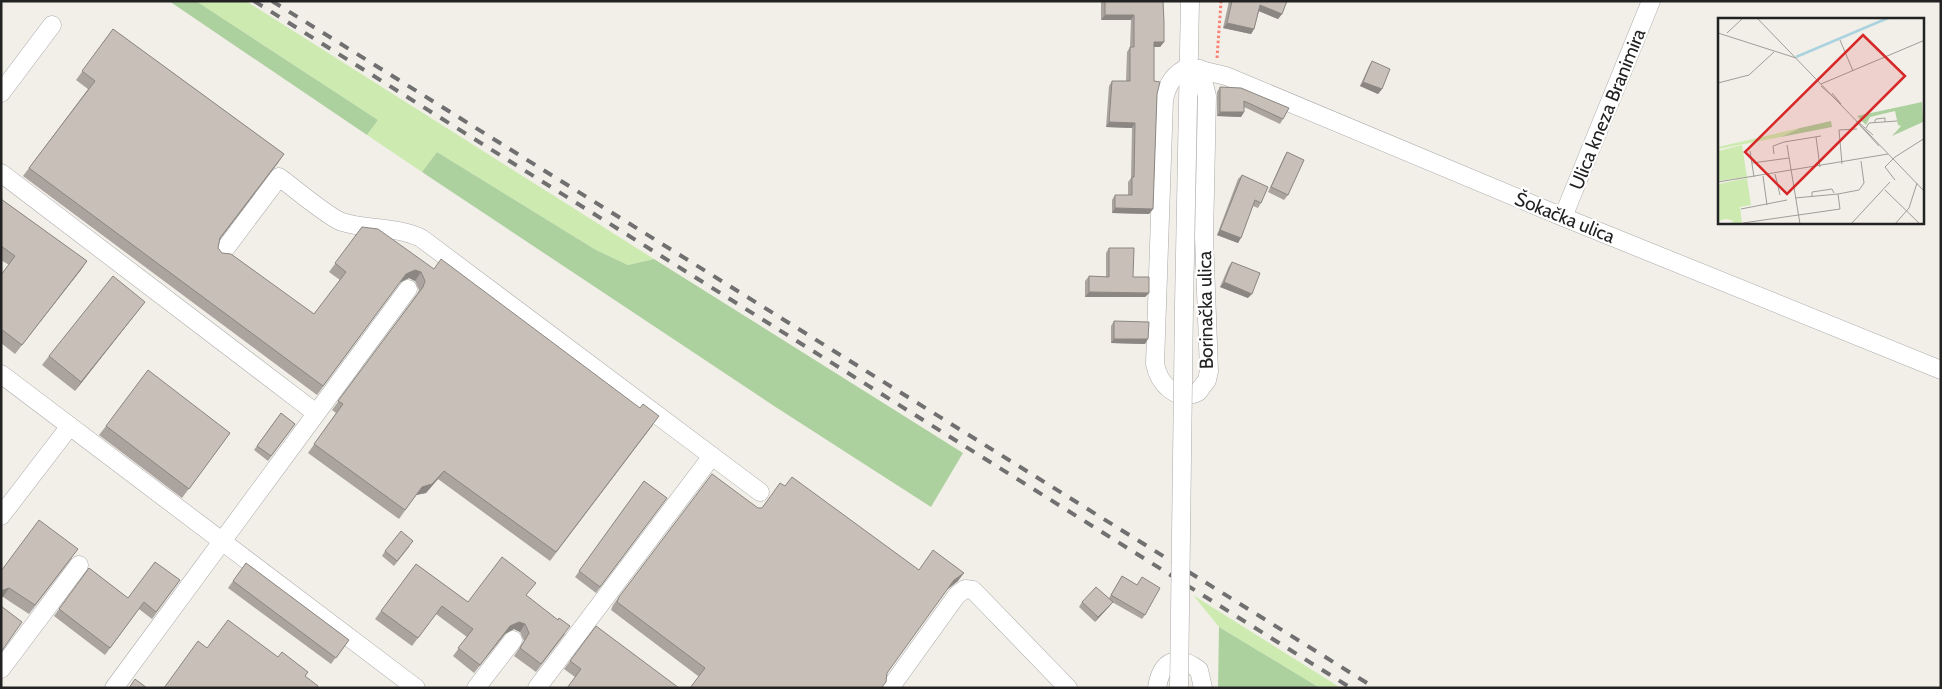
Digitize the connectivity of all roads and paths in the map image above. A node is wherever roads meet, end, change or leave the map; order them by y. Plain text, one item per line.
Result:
1 (1190, 1) edge
2 (1651, 1) edge
3 (52, 25) dead end
4 (1194, 68) junction
5 (1, 93) edge
6 (1, 173) edge
7 (1563, 217) junction
8 (222, 253) edge
9 (408, 289) edge
10 (1941, 370) edge
11 (1, 374) edge
12 (316, 412) junction
13 (70, 426) junction
14 (712, 456) junction
15 (760, 492) dead end
16 (1, 516) edge
17 (222, 539) junction
18 (79, 565) edge
19 (16, 618) edge
20 (31, 629) junction
21 (513, 640) edge
22 (1, 669) edge
23 (114, 688) edge
24 (416, 688) edge
25 (476, 688) edge
26 (537, 688) edge
27 (890, 688) edge
28 (1068, 688) edge
29 (1157, 688) edge
30 (1179, 688) edge
31 (1203, 688) edge

1 - 4 street, Borinačka ulica
2 - 7 street, Ulica kneza Branimira
3 - 5 street
4 - 4 street, Borinačka ulica
4 - 7 street, Šokačka ulica
4 - 30 street, Borinačka ulica, bridge
6 - 12 street
7 - 10 street, Šokačka ulica
8 - 14 street
9 - 12 street
11 - 13 street
12 - 17 street
13 - 16 street
13 - 17 street
14 - 15 street
14 - 26 street
17 - 23 street
17 - 24 street
18 - 20 street
19 - 20 street
20 - 22 street
21 - 25 street
27 - 28 street
29 - 31 street

